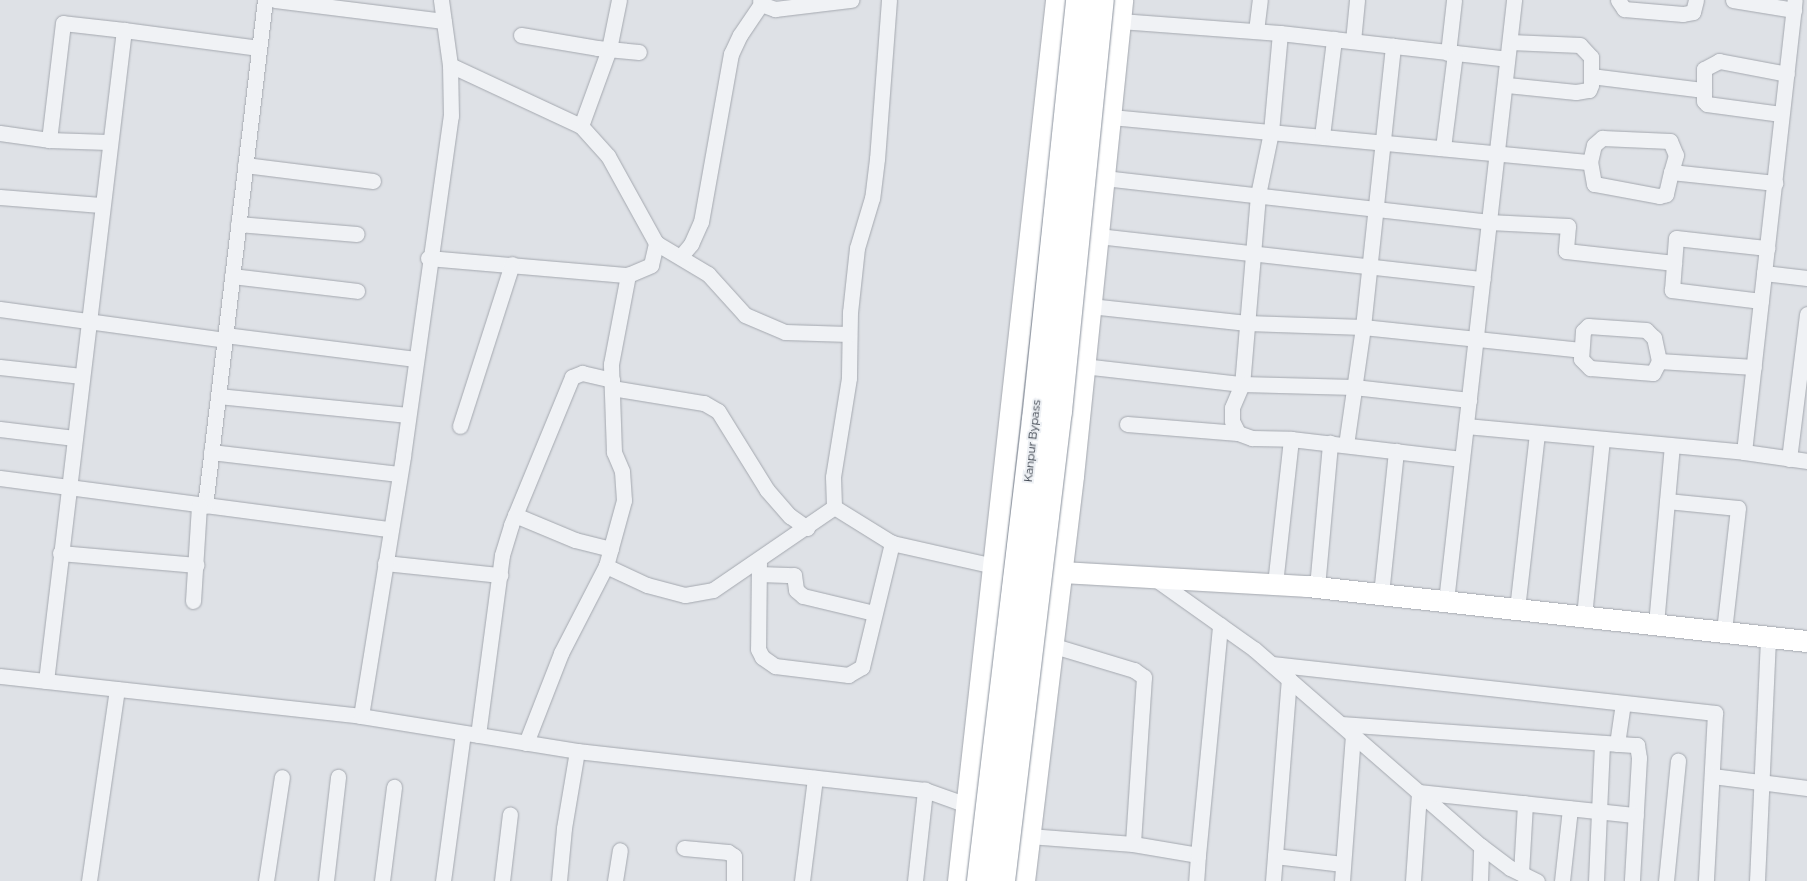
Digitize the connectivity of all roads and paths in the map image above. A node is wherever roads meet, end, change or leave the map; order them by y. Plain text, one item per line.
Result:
1 (265, 0) edge
2 (275, 0) edge
3 (441, 0) edge
4 (619, 0) edge
5 (851, 0) edge
6 (889, 0) edge
7 (1056, 0) edge
8 (1080, 0) edge
9 (1100, 0) edge
10 (1122, 0) edge
11 (1260, 0) edge
12 (1357, 0) edge
13 (1454, 0) edge
14 (1514, 0) edge
15 (1618, 0) edge
16 (1696, 0) edge
17 (1733, 0) edge
18 (760, 2) edge
19 (1795, 5) edge
20 (444, 21) junction
21 (1120, 21) junction
22 (124, 30) junction
23 (1256, 31) junction
24 (1280, 33) junction
25 (521, 35) dead end
26 (1334, 39) junction
27 (1353, 41) junction
28 (1510, 42) junction
29 (1393, 46) junction
30 (259, 48) junction
31 (608, 49) junction
32 (638, 52) dead end
33 (1451, 53) junction
34 (1507, 60) junction
35 (450, 65) junction
36 (1787, 74) junction
37 (1591, 76) junction
38 (1507, 85) junction
39 (1704, 90) junction
40 (1781, 114) junction
41 (1111, 117) junction
42 (581, 126) junction
43 (1271, 132) junction
44 (0, 133) edge
45 (1322, 136) junction
46 (49, 140) junction
47 (108, 142) junction
48 (1383, 142) junction
49 (1442, 148) junction
50 (1497, 154) junction
51 (1590, 162) junction
52 (245, 165) junction
53 (1671, 172) junction
54 (1104, 178) junction
55 (373, 181) dead end
56 (1775, 183) junction
57 (1258, 195) junction
58 (0, 197) edge
59 (101, 205) junction
60 (1377, 209) junction
61 (1489, 222) junction
62 (238, 224) junction
63 (357, 234) dead end
64 (1098, 236) junction
65 (656, 243) junction
66 (1767, 248) junction
67 (1252, 255) junction
68 (680, 256) junction
69 (428, 258) junction
70 (1674, 263) junction
71 (512, 264) junction
72 (1368, 267) junction
73 (1764, 273) junction
74 (628, 275) junction
75 (232, 276) junction
76 (1807, 278) edge
77 (1483, 279) junction
78 (357, 291) dead end
79 (1761, 301) junction
80 (1090, 306) junction
81 (0, 309) edge
82 (1807, 314) edge
83 (89, 321) junction
84 (1247, 323) junction
85 (1363, 327) junction
86 (849, 334) junction
87 (225, 337) junction
88 (1476, 339) junction
89 (1581, 350) junction
90 (415, 359) junction
91 (1659, 361) junction
92 (1084, 366) junction
93 (0, 367) edge
94 (1754, 367) junction
95 (82, 376) junction
96 (612, 384) junction
97 (1242, 384) junction
98 (1354, 387) junction
99 (218, 396) junction
100 (1469, 400) junction
101 (408, 416) junction
102 (1127, 424) dead end
103 (460, 426) dead end
104 (1466, 426) junction
105 (0, 429) edge
106 (1238, 433) junction
107 (1537, 433) junction
108 (74, 438) junction
109 (1291, 439) junction
110 (1602, 439) junction
111 (1330, 444) junction
112 (1346, 445) junction
113 (1672, 446) junction
114 (1396, 451) junction
115 (211, 452) junction
116 (1744, 452) junction
117 (1462, 459) junction
118 (1789, 459) junction
119 (1807, 461) edge
120 (399, 474) junction
121 (0, 478) edge
122 (69, 487) junction
123 (1667, 501) junction
124 (202, 505) junction
125 (834, 507) junction
126 (515, 515) junction
127 (808, 528) junction
128 (390, 529) junction
129 (892, 543) junction
130 (611, 549) junction
131 (60, 553) junction
132 (385, 563) junction
133 (196, 565) junction
134 (606, 566) junction
135 (994, 566) junction
136 (759, 567) junction
137 (1060, 572) junction
138 (500, 575) junction
139 (1153, 577) junction
140 (1276, 584) junction
141 (1317, 587) junction
142 (1381, 594) junction
143 (192, 601) dead end
144 (1446, 601) junction
145 (1517, 609) junction
146 (874, 613) junction
147 (1584, 616) junction
148 (1656, 624) junction
149 (1220, 625) junction
150 (1724, 631) junction
151 (1768, 636) junction
152 (1807, 641) edge
153 (1051, 645) junction
154 (1272, 664) junction
155 (0, 676) edge
156 (1289, 679) junction
157 (46, 681) junction
158 (117, 689) junction
159 (1623, 703) junction
160 (361, 716) junction
161 (1341, 724) junction
162 (471, 734) junction
163 (1353, 734) junction
164 (526, 743) junction
165 (1602, 743) junction
166 (1617, 744) junction
167 (578, 751) junction
168 (1678, 761) dead end
169 (1712, 776) junction
170 (338, 777) dead end
171 (282, 778) dead end
172 (815, 778) junction
173 (1761, 782) junction
174 (394, 787) dead end
175 (1807, 788) edge
176 (925, 790) junction
177 (1419, 792) junction
178 (1525, 803) junction
179 (967, 804) junction
180 (1570, 808) junction
181 (1600, 811) junction
182 (510, 814) dead end
183 (1636, 815) junction
184 (1029, 836) junction
185 (1133, 844) junction
186 (1481, 846) junction
187 (684, 848) dead end
188 (620, 850) dead end
189 (1198, 855) junction
190 (1275, 856) junction
191 (1343, 864) junction
192 (1521, 873) junction
193 (89, 881) edge
194 (266, 881) edge
195 (326, 881) edge
196 (382, 881) edge
197 (444, 881) edge
198 (502, 881) edge
199 (559, 881) edge
200 (615, 881) edge
201 (734, 881) edge
202 (802, 881) edge
203 (915, 881) edge
204 (958, 881) edge
205 (981, 881) edge
206 (1001, 881) edge
207 (1024, 881) edge
208 (1196, 881) edge
209 (1274, 881) edge
210 (1342, 881) edge
211 (1413, 881) edge
212 (1480, 881) edge
213 (1537, 881) edge
214 (1562, 881) edge
215 (1596, 881) edge
216 (1632, 881) edge
217 (1666, 881) edge
218 (1706, 881) edge
219 (1757, 881) edge

1 - 30 street
2 - 20 street
3 - 20 street
4 - 31 street
5 - 18 street
6 - 86 street
7 - 135 main road
8 - 205 highway, Kanpur Bypass, bridge
9 - 206 highway, Kanpur Bypass, bridge
10 - 21 main road
11 - 23 street
12 - 27 street
13 - 33 street
14 - 28 street
15 - 16 street
17 - 19 street
18 - 68 street
19 - 36 street
20 - 35 street
21 - 23 street
21 - 41 main road
22 - 30 street
22 - 46 street
22 - 47 street
23 - 24 street
24 - 26 street
24 - 43 street
25 - 31 street
26 - 27 street
26 - 45 street
27 - 29 street
28 - 34 street
28 - 37 street
29 - 33 street
29 - 48 street
30 - 52 street
31 - 32 street
31 - 42 street
33 - 34 street
33 - 49 street
34 - 38 street
35 - 42 street
35 - 69 street
36 - 39 street
36 - 40 street
37 - 38 street
37 - 39 street
38 - 50 street
39 - 40 street
40 - 56 street
41 - 43 street
41 - 54 main road
42 - 65 street
43 - 45 street
43 - 57 street
44 - 46 street
45 - 48 street
46 - 47 street
47 - 59 street
48 - 49 street
48 - 60 street
49 - 50 street
50 - 51 street
50 - 61 street
51 - 53 street
51 - 53 street
52 - 55 street
52 - 62 street
53 - 56 street
54 - 57 street
54 - 64 main road
56 - 66 street
57 - 60 street
57 - 67 street
58 - 59 street
59 - 83 street
60 - 61 street
60 - 72 street
61 - 70 street
61 - 77 street
62 - 63 street
62 - 75 street
64 - 67 street
64 - 80 main road
65 - 68 street
65 - 74 street
66 - 70 street
66 - 73 street
67 - 72 street
67 - 84 street
68 - 86 street
69 - 71 street
69 - 90 street
70 - 79 street
71 - 74 street
71 - 103 street
72 - 77 street
72 - 85 street
73 - 76 street
73 - 79 street
74 - 96 street
75 - 78 street
75 - 87 street
77 - 88 street
79 - 94 street
80 - 84 street
80 - 92 main road
81 - 83 street
82 - 118 street
83 - 87 street
83 - 95 street
84 - 85 street
84 - 97 street
85 - 88 street
85 - 98 street
86 - 125 street
87 - 90 street
87 - 99 street
88 - 89 street
88 - 100 street
89 - 91 street
89 - 91 street
90 - 101 street
91 - 94 street
92 - 97 street
92 - 137 main road
93 - 95 street
94 - 116 street
95 - 108 street
96 - 126 street
96 - 127 street
96 - 130 street
97 - 98 street
97 - 106 street
98 - 100 street
98 - 112 street
99 - 101 street
99 - 115 street
100 - 104 street
101 - 120 street
102 - 106 street
104 - 107 street
104 - 117 street
105 - 108 street
106 - 109 street
107 - 110 street
107 - 145 street
108 - 122 street
109 - 111 street
109 - 140 street
110 - 113 street
110 - 147 street
111 - 112 street
111 - 141 street
112 - 114 street
113 - 116 street
113 - 123 street
114 - 117 street
114 - 142 street
115 - 120 street
115 - 124 street
116 - 118 street
117 - 144 street
118 - 119 street
120 - 128 street
121 - 122 street
122 - 124 street
122 - 131 street
123 - 148 street
123 - 150 street
124 - 128 street
124 - 133 street
125 - 127 street
125 - 129 street
126 - 130 street
126 - 138 street
127 - 136 street
128 - 132 street
129 - 135 street
129 - 146 street
130 - 134 street
131 - 133 street
131 - 157 street
132 - 138 street
132 - 160 street
133 - 143 street
134 - 136 street
134 - 164 street
135 - 137 main road
135 - 179 main road
136 - 146 street
136 - 146 street
137 - 139 main road
137 - 153 main road
138 - 162 street
139 - 140 main road
139 - 149 street
140 - 141 main road
141 - 142 main road
142 - 144 main road
144 - 145 main road
145 - 147 main road
147 - 148 main road
148 - 150 main road
149 - 154 street
149 - 189 street
150 - 151 main road
151 - 152 main road
151 - 173 street
153 - 184 main road
153 - 185 street
154 - 156 street
154 - 159 street
155 - 157 street
156 - 161 street
156 - 190 street
157 - 158 street
158 - 160 street
158 - 193 street
159 - 166 street
159 - 169 street
160 - 162 street
161 - 163 street
161 - 165 street
162 - 164 street
162 - 197 street
163 - 177 street
163 - 191 street
164 - 167 street
165 - 166 street
165 - 181 street
166 - 183 street
167 - 172 street
167 - 199 street
168 - 217 street
169 - 173 street
169 - 218 street
170 - 195 street
171 - 194 street
172 - 176 street
172 - 202 street
173 - 175 street
173 - 219 street
174 - 196 street
176 - 179 street
176 - 203 street
177 - 178 street
177 - 186 street
177 - 211 street
178 - 180 street
178 - 192 street
179 - 204 main road
180 - 181 street
180 - 214 street
181 - 183 street
181 - 215 street
182 - 198 street
183 - 216 street
184 - 185 street
184 - 207 main road
185 - 189 street
186 - 192 street
186 - 212 street
187 - 201 street
188 - 200 street
189 - 208 street
190 - 191 street
190 - 209 street
191 - 210 street
192 - 213 street

